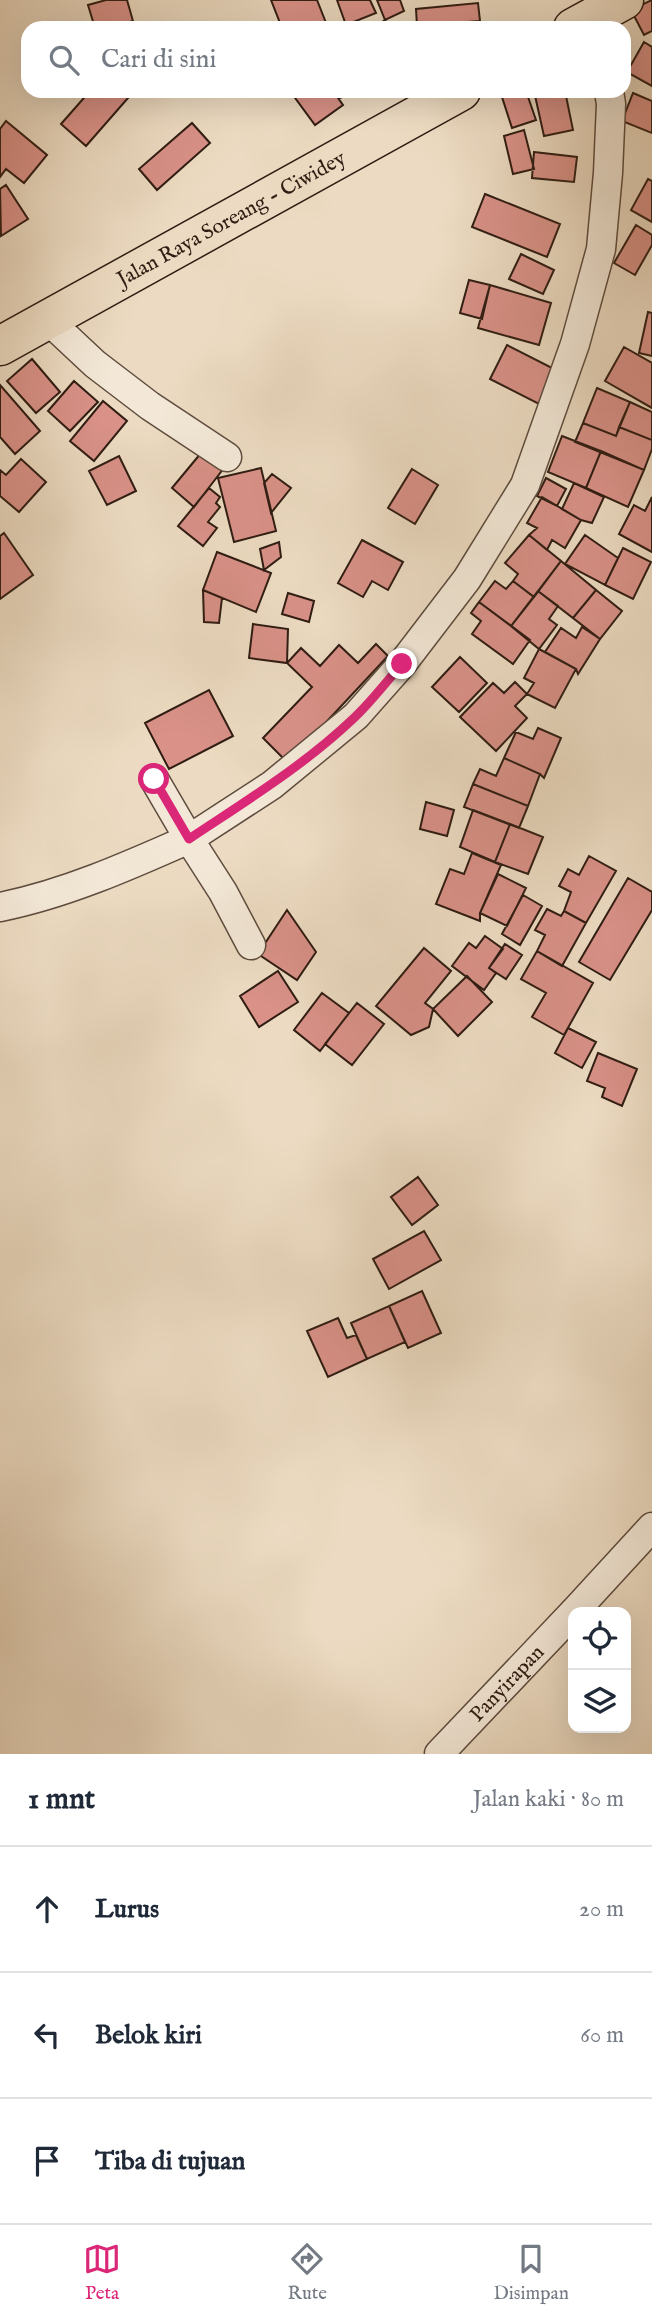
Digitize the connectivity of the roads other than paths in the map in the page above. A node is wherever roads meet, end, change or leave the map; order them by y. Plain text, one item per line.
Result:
1 (448, 98) edge
2 (610, 98) edge
3 (48, 320) junction
4 (0, 346) edge
5 (227, 457) dead end
6 (154, 779) dead end
7 (189, 839) junction
8 (0, 906) edge
9 (251, 945) dead end
10 (652, 1527) edge
11 (579, 1607) edge
12 (568, 1619) edge
13 (439, 1754) edge

1 - 3 highway, Jalan Raya Soreang - Ciwidey
2 - 7 street
3 - 4 highway, Jalan Raya Soreang - Ciwidey
3 - 5 street
6 - 7 street
7 - 8 street
7 - 9 street
10 - 11 street, Panyirapan
12 - 13 street, Panyirapan

